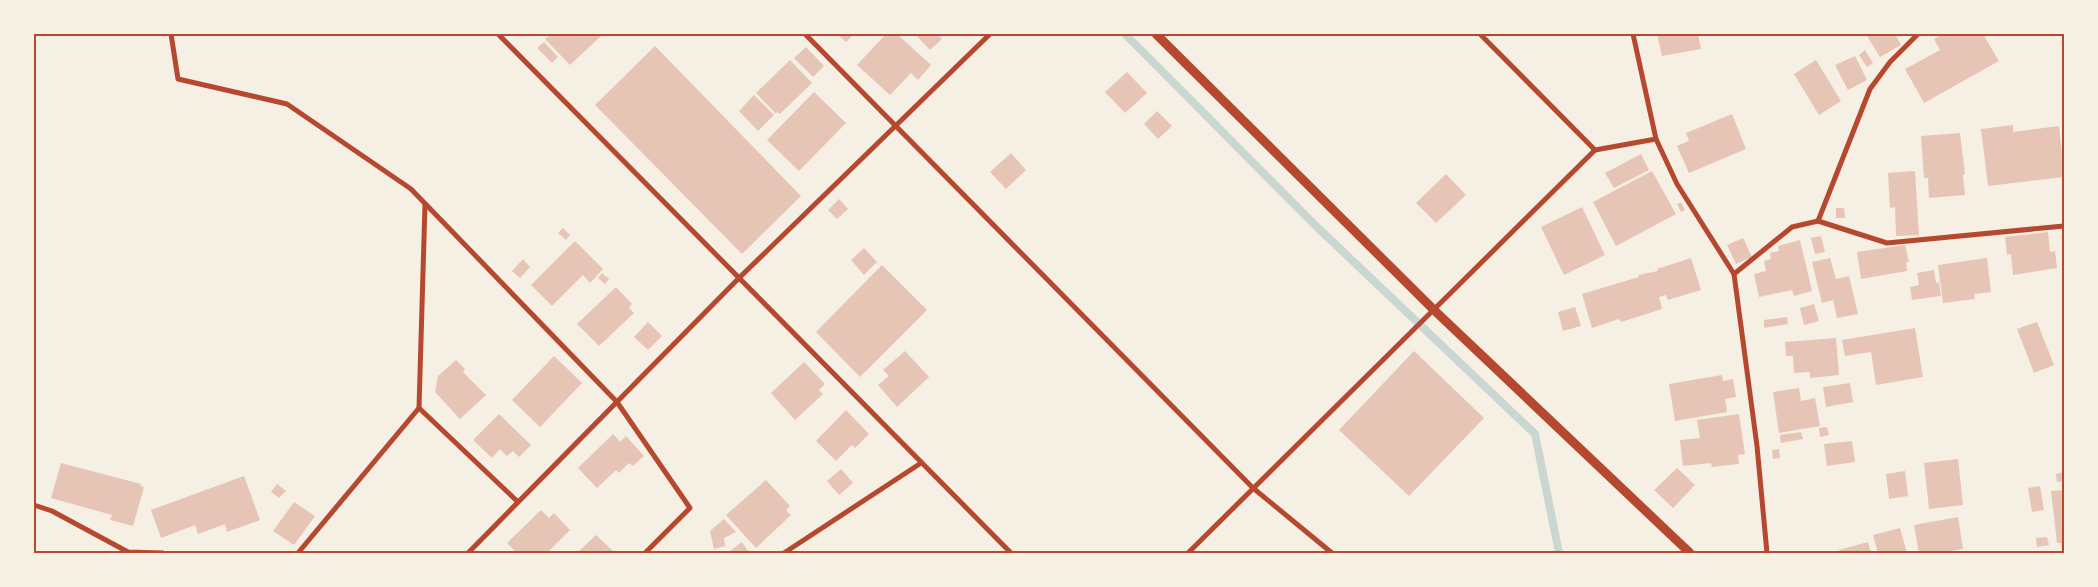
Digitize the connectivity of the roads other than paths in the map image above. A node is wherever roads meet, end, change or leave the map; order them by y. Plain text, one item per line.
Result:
1 (171, 34) edge
2 (498, 34) edge
3 (806, 34) edge
4 (990, 34) edge
5 (1156, 34) edge
6 (1480, 34) edge
7 (1633, 34) edge
8 (1918, 34) edge
9 (896, 126) junction
10 (1656, 139) junction
11 (1595, 150) junction
12 (425, 204) junction
13 (1818, 221) junction
14 (2064, 226) edge
15 (1734, 274) junction
16 (739, 278) junction
17 (1434, 310) junction
18 (617, 402) junction
19 (419, 408) junction
20 (921, 463) junction
21 (1253, 488) junction
22 (518, 502) junction
23 (34, 505) edge
24 (163, 553) edge
25 (298, 553) edge
26 (468, 553) edge
27 (645, 553) edge
28 (784, 553) edge
29 (1011, 553) edge
30 (1188, 553) edge
31 (1332, 553) edge
32 (1690, 553) edge
33 (1767, 553) edge

1 - 12 street
2 - 16 street
3 - 9 street
4 - 9 street
5 - 17 street
6 - 11 street
7 - 10 street
8 - 13 street
9 - 16 street
9 - 21 street
10 - 11 street
10 - 15 street
11 - 17 street
12 - 18 street
12 - 19 street
13 - 14 street
13 - 15 street
15 - 33 street
16 - 18 street
16 - 20 street
17 - 21 street
17 - 32 street
18 - 22 street
18 - 27 street
19 - 22 street
19 - 25 street
20 - 28 street
20 - 29 street
21 - 30 street
21 - 31 street
22 - 26 street
23 - 24 street

